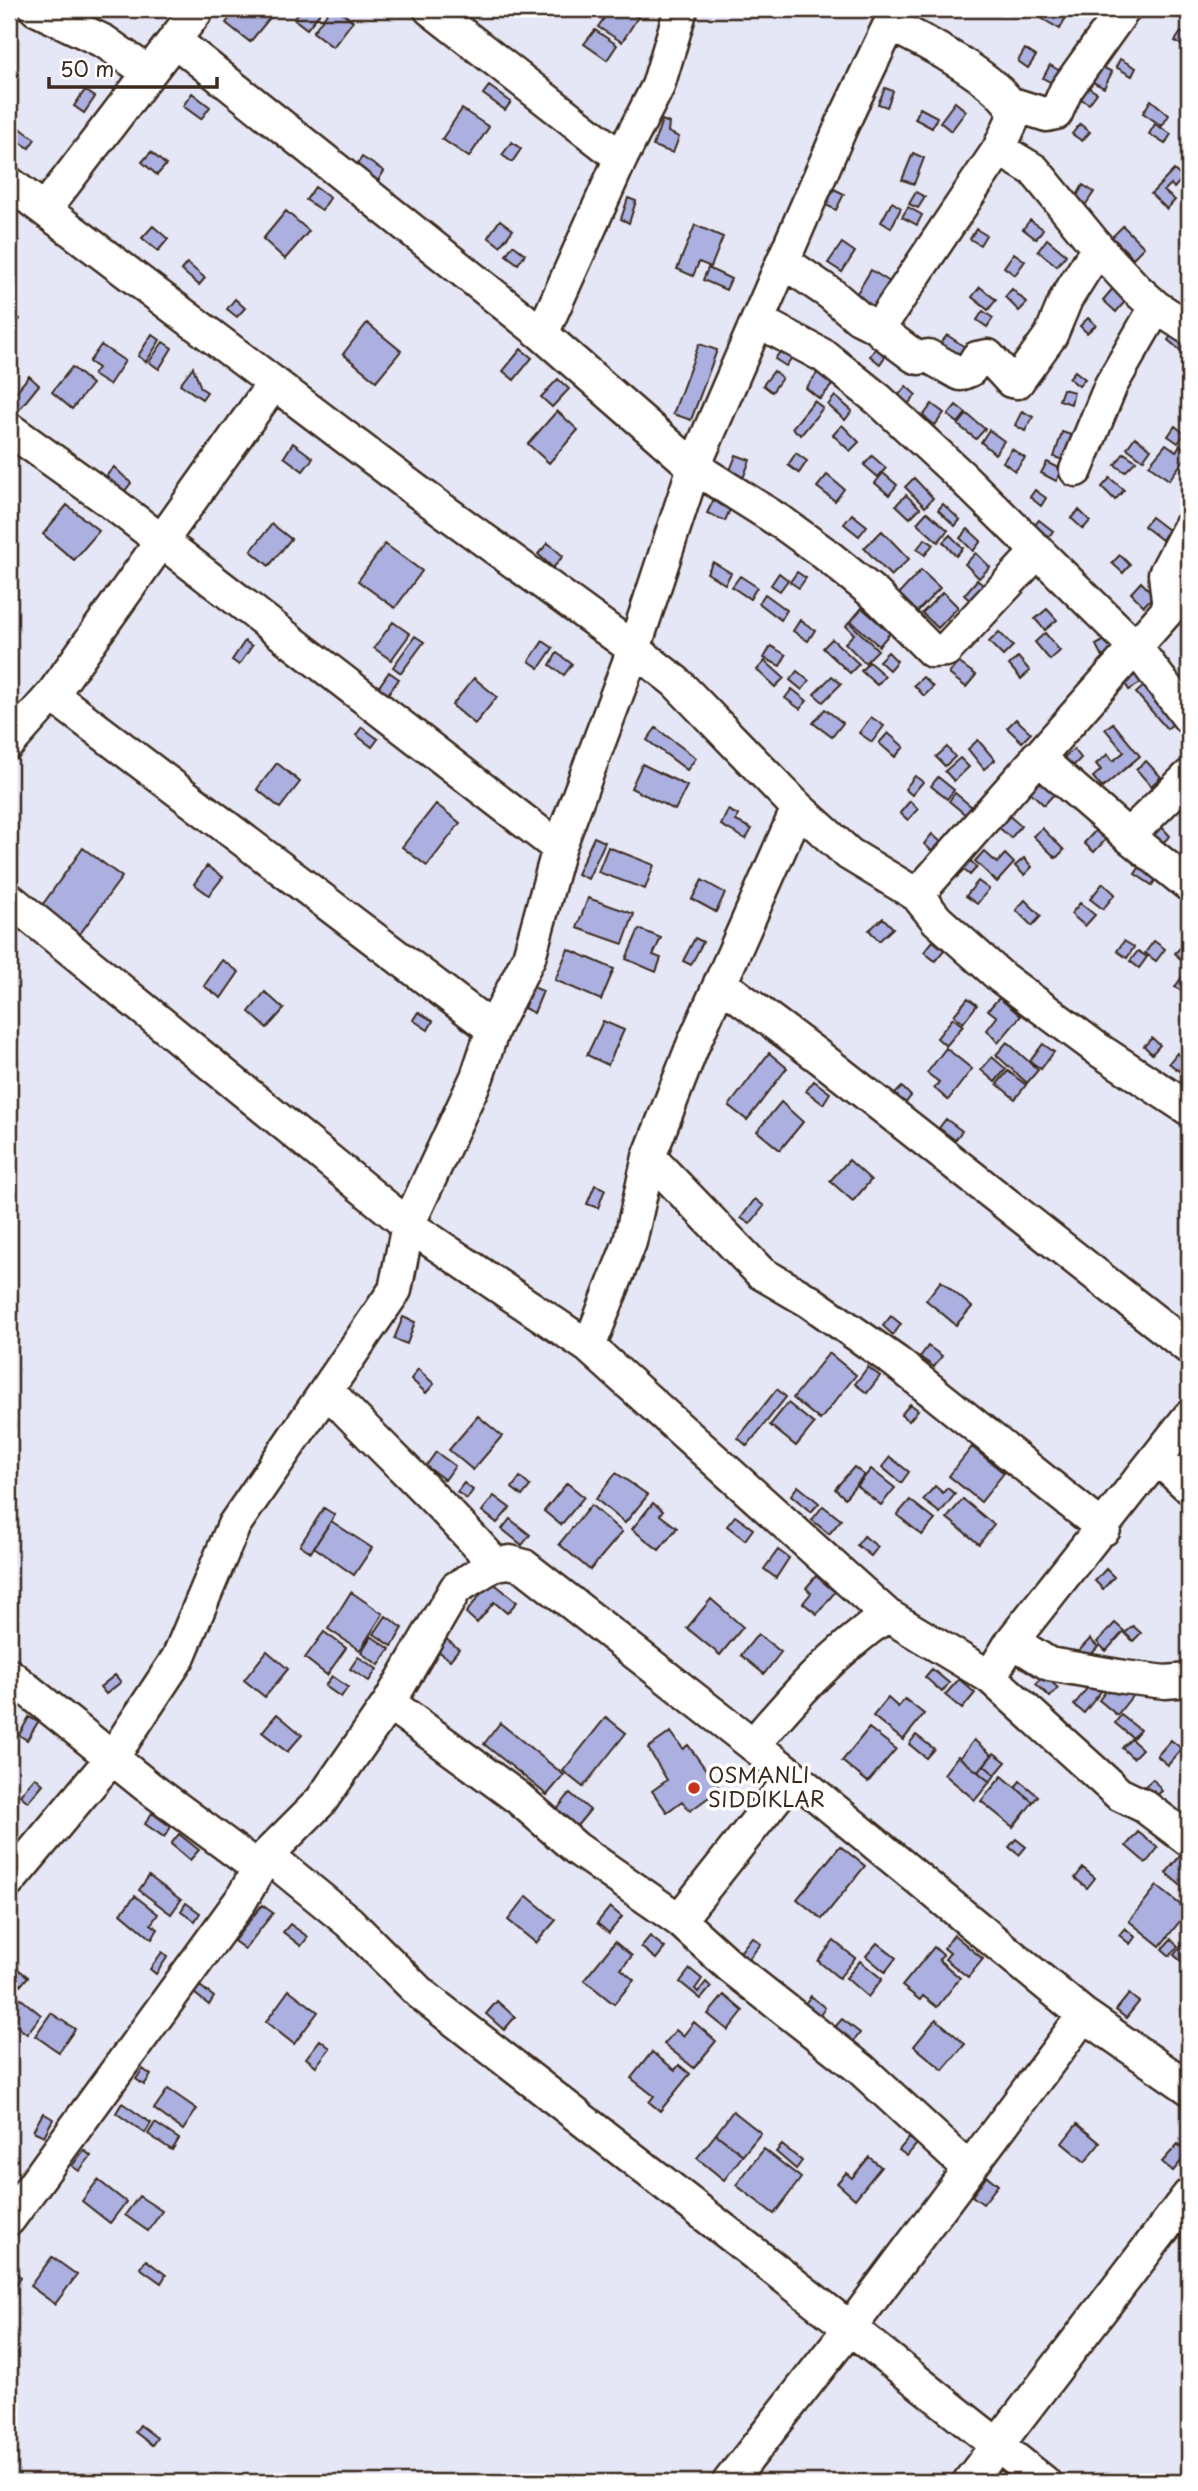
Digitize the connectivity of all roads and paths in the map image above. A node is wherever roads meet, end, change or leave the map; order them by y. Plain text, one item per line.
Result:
1 (36, 9) edge
2 (198, 9) edge
3 (430, 9) edge
4 (681, 9) edge
5 (1124, 9) edge
6 (894, 17) edge
7 (174, 40) junction
8 (149, 73) junction
9 (1012, 104) junction
10 (999, 149) junction
11 (621, 158) junction
12 (9, 183) edge
13 (45, 209) junction
14 (1098, 248) junction
15 (784, 262) junction
16 (1156, 306) junction
17 (758, 321) junction
18 (1189, 328) edge
19 (881, 329) junction
20 (542, 334) junction
21 (274, 383) junction
22 (10, 433) edge
23 (694, 467) junction
24 (1076, 470) dead end
25 (1189, 528) edge
26 (160, 541) junction
27 (1038, 551) junction
28 (1179, 617) edge
29 (1136, 648) junction
30 (634, 649) junction
31 (52, 695) junction
32 (1189, 718) edge
33 (9, 743) edge
34 (1037, 757) junction
35 (1189, 776) edge
36 (798, 808) junction
37 (1128, 836) junction
38 (559, 848) junction
39 (1189, 885) edge
40 (917, 895) junction
41 (9, 900) edge
42 (720, 984) junction
43 (494, 1029) junction
44 (1189, 1109) edge
45 (649, 1157) junction
46 (408, 1225) junction
47 (589, 1347) junction
48 (1189, 1348) edge
49 (327, 1390) junction
50 (1189, 1417) edge
51 (1157, 1458) junction
52 (1189, 1487) edge
53 (1104, 1529) junction
54 (495, 1564) junction
55 (887, 1615) junction
56 (1012, 1641) junction
57 (9, 1675) edge
58 (990, 1677) junction
59 (1189, 1680) edge
60 (389, 1703) junction
61 (753, 1745) junction
62 (112, 1758) junction
63 (793, 1776) junction
64 (1189, 1840) edge
65 (263, 1862) junction
66 (9, 1881) edge
67 (679, 1920) junction
68 (1084, 2015) junction
69 (1189, 2088) edge
70 (967, 2167) junction
71 (1189, 2195) edge
72 (9, 2219) edge
73 (850, 2328) junction
74 (999, 2444) junction
75 (729, 2482) edge
76 (969, 2482) edge
77 (1044, 2482) edge

1 - 8 street
2 - 7 street
3 - 11 street
4 - 11 street
5 - 9 street
6 - 9 street
6 - 15 street
7 - 8 street
7 - 20 street
8 - 13 street
9 - 10 street
10 - 14 street
10 - 19 street
11 - 20 street
12 - 13 street
13 - 21 street
14 - 16 street
14 - 19 street
15 - 17 street
15 - 19 street
16 - 18 street
16 - 24 street
17 - 23 street
17 - 27 street
20 - 23 street
21 - 26 street
21 - 30 street
22 - 26 street
23 - 27 street
23 - 30 street
25 - 28 street
26 - 31 street
26 - 38 street
27 - 29 street
28 - 29 street
29 - 32 street
29 - 34 street
30 - 36 street
30 - 38 street
31 - 33 street
31 - 43 street
34 - 37 street
34 - 40 street
35 - 37 street
36 - 40 street
36 - 42 street
37 - 39 street
38 - 43 street
40 - 44 street
41 - 46 street
42 - 45 street
42 - 48 street
43 - 46 street
45 - 47 street
45 - 53 street
46 - 47 street
46 - 49 street
47 - 55 street
49 - 54 street
49 - 62 street
50 - 51 street
51 - 52 street
51 - 53 street
53 - 56 street
54 - 60 street
54 - 61 street
55 - 58 street
55 - 61 street
56 - 58 street
56 - 59 street
57 - 62 street
58 - 64 street
60 - 65 street
60 - 67 street
61 - 63 street
62 - 65 street
62 - 66 street
63 - 67 street
63 - 68 street
65 - 72 street
65 - 73 street
67 - 70 street
68 - 69 street
68 - 70 street
70 - 73 street
71 - 74 street
73 - 74 street
73 - 75 street
74 - 76 street
74 - 77 street

